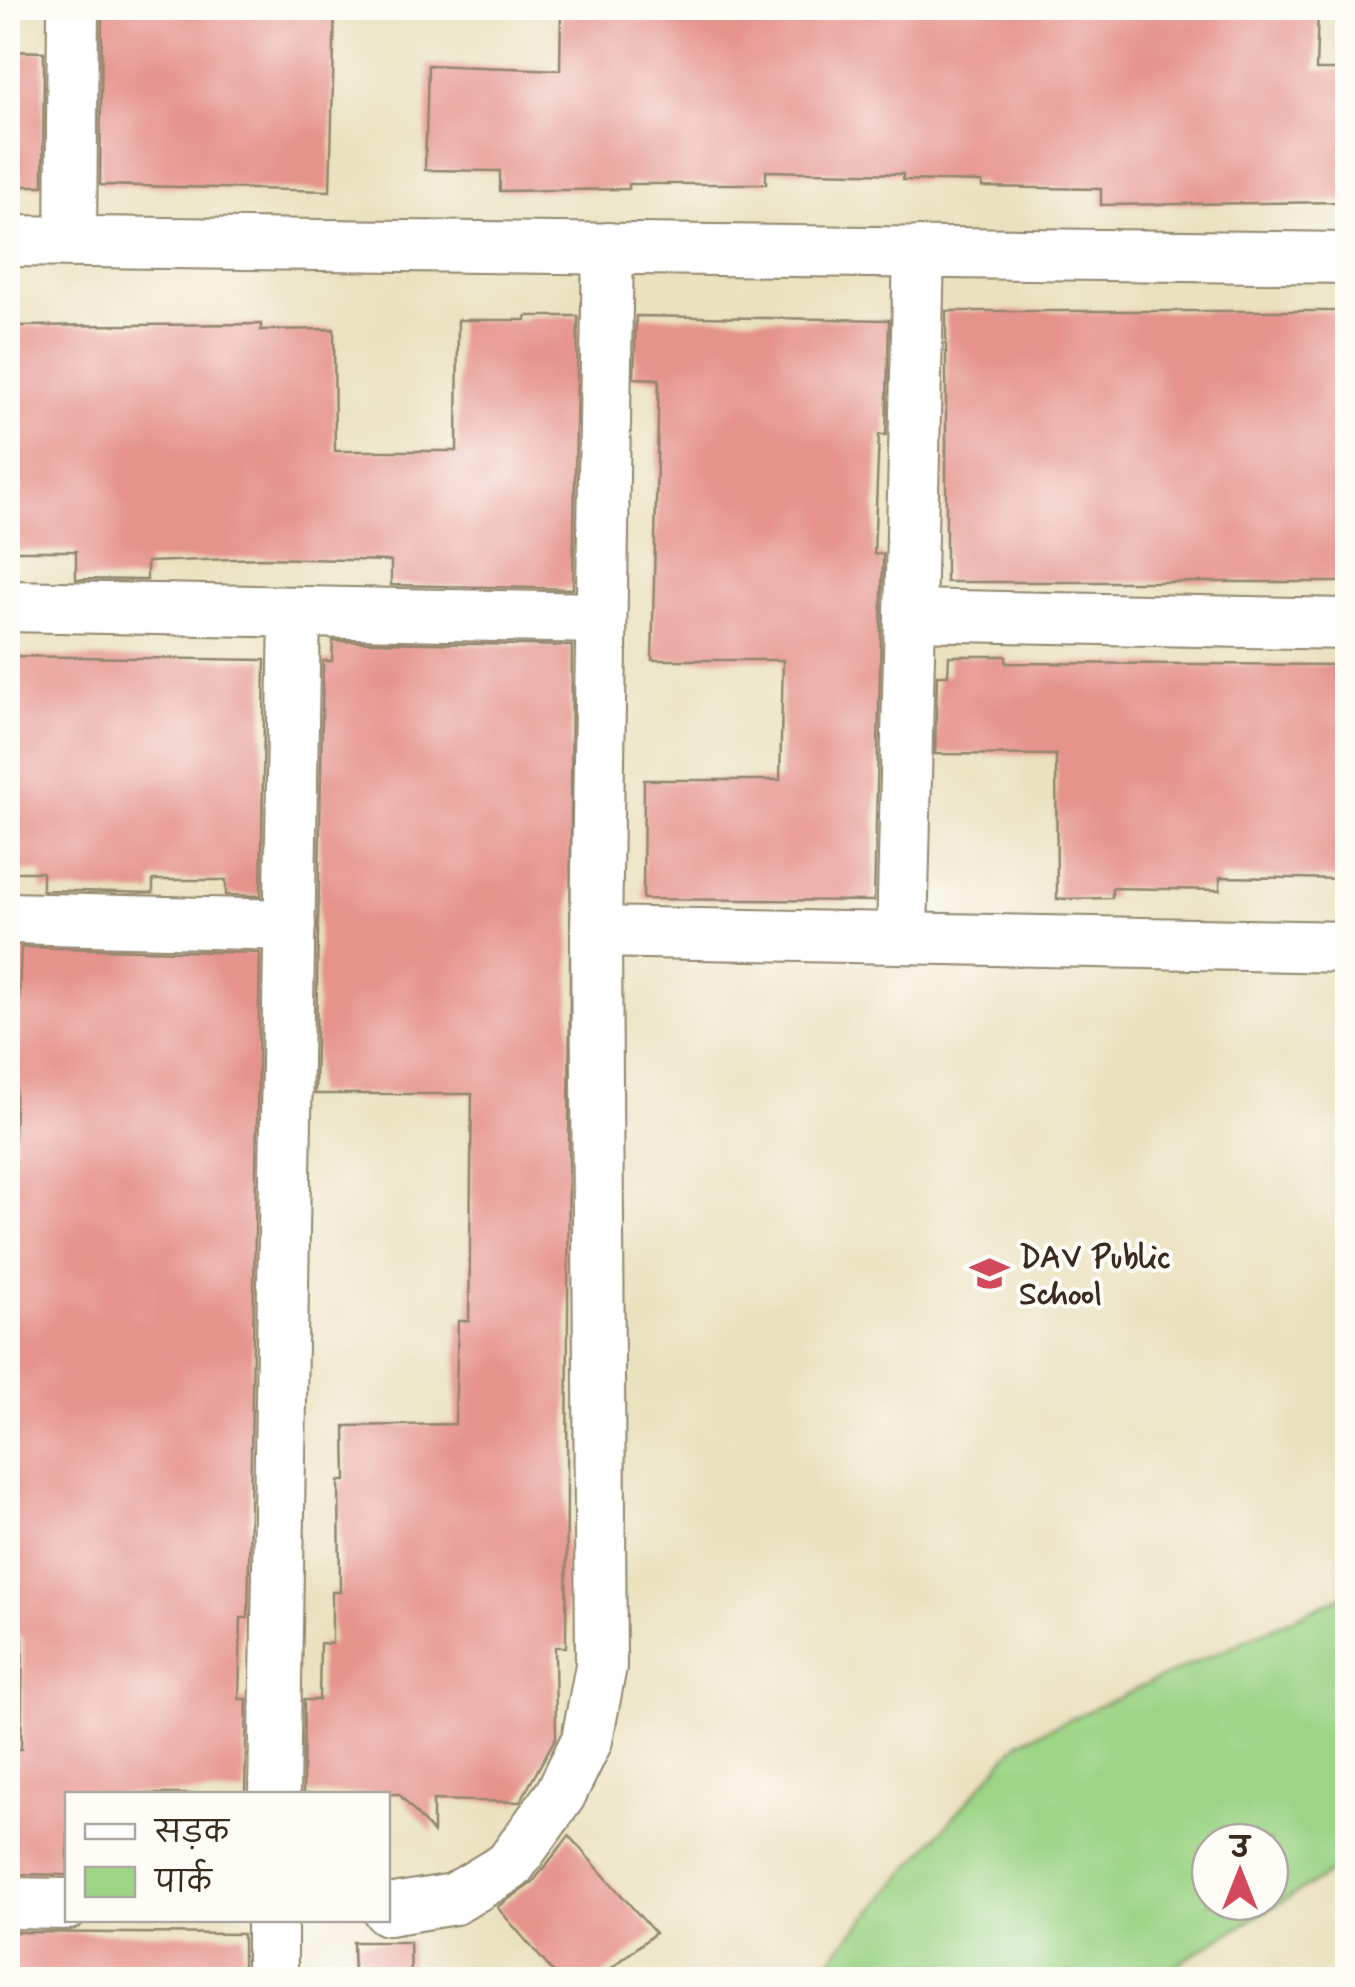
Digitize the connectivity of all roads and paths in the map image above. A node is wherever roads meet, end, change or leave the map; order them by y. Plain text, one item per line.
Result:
1 (73, 8) edge
2 (8, 241) edge
3 (71, 242) junction
4 (608, 248) junction
5 (919, 252) junction
6 (1348, 258) edge
7 (8, 606) edge
8 (295, 612) junction
9 (910, 615) junction
10 (601, 618) junction
11 (1348, 624) edge
12 (8, 918) edge
13 (290, 925) junction
14 (596, 932) junction
15 (902, 937) junction
16 (1348, 947) edge
17 (274, 1792) edge
18 (8, 1903) edge
19 (65, 1904) edge
20 (390, 1910) edge
21 (272, 1922) edge
22 (272, 1980) edge

1 - 3 street
2 - 3 street
3 - 4 street
4 - 5 street
4 - 10 street
5 - 6 street
5 - 9 street
7 - 8 street
8 - 10 street
8 - 13 street
9 - 11 street
9 - 15 street
10 - 14 street
12 - 13 street
13 - 17 street
14 - 15 street
14 - 20 street
15 - 16 street
18 - 19 street
21 - 22 street

